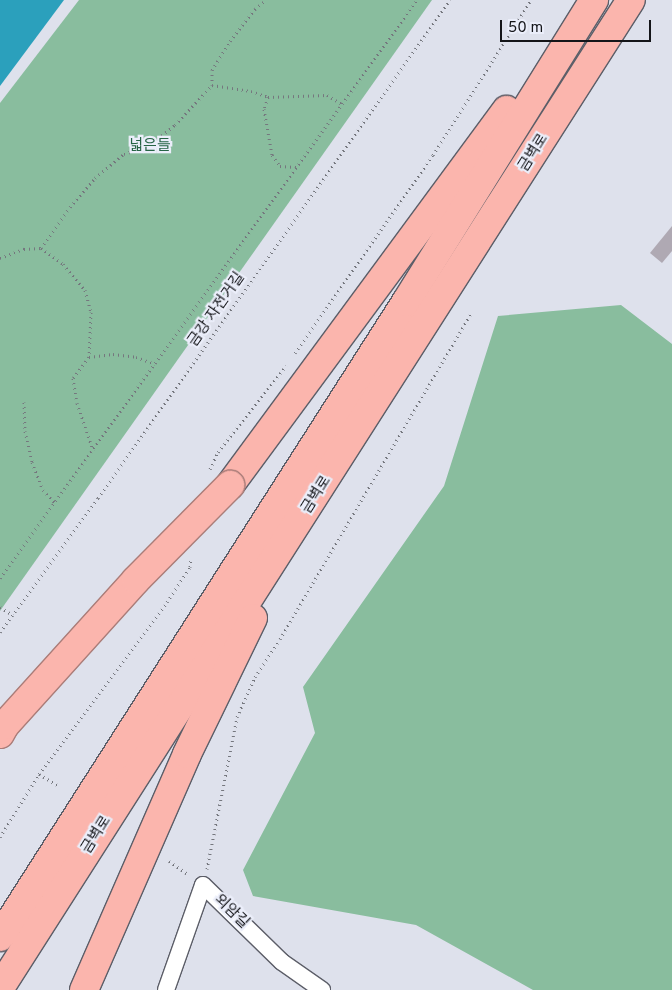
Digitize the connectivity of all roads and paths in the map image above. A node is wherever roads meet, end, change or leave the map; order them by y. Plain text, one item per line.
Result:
1 (266, 0) edge
2 (417, 0) edge
3 (450, 0) edge
4 (588, 0) edge
5 (594, 0) edge
6 (631, 0) edge
7 (212, 85) junction
8 (268, 97) junction
9 (342, 104) junction
10 (297, 167) junction
11 (41, 248) junction
12 (0, 258) edge
13 (471, 314) dead end
14 (90, 357) junction
15 (155, 364) junction
16 (24, 402) dead end
17 (93, 450) junction
18 (55, 503) junction
19 (300, 522) junction
20 (0, 578) edge
21 (0, 607) edge
22 (13, 615) junction
23 (0, 632) edge
24 (0, 734) edge
25 (40, 774) dead end
26 (59, 786) dead end
27 (169, 861) dead end
28 (203, 885) junction
29 (0, 937) edge
30 (0, 988) edge
31 (84, 990) edge
32 (166, 990) edge
33 (322, 990) edge

1 - 7 path
2 - 9 path
3 - 22 path, 금강 자전거길
4 - 24 highway, bridge
5 - 29 highway, 금벽로
6 - 19 highway, 금벽로
7 - 8 path
7 - 11 path
8 - 9 path
8 - 10 path
9 - 10 path
10 - 15 path
11 - 12 path
11 - 14 path
13 - 28 path
14 - 15 path
14 - 17 path
15 - 17 path
16 - 18 path
17 - 18 path
18 - 20 path
19 - 30 highway, 금벽로
19 - 31 highway
21 - 22 path
22 - 23 path, 금강 자전거길
25 - 26 path
27 - 28 path
28 - 32 street, 외암길
28 - 33 street, 외암길

